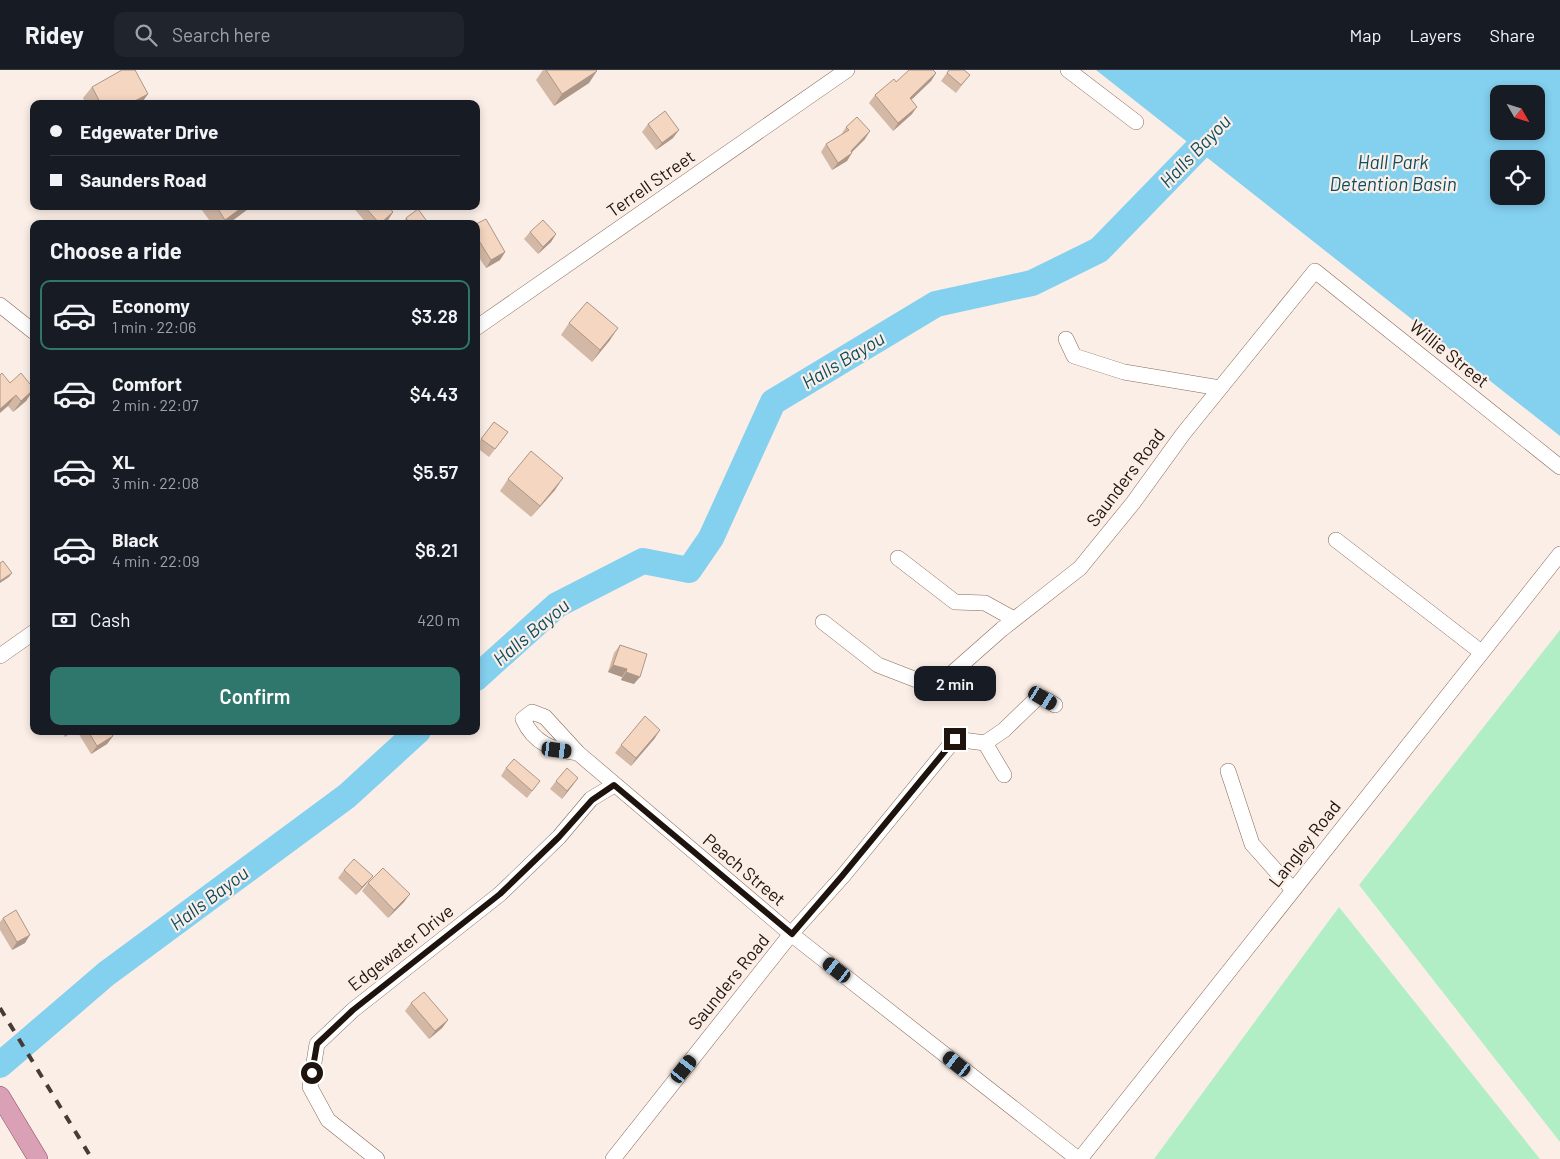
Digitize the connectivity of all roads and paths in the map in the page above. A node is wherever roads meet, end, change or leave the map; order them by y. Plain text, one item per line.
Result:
1 (848, 70) edge
2 (1068, 70) edge
3 (1136, 122) dead end
4 (1315, 271) joint
5 (0, 305) edge
6 (480, 325) edge
7 (30, 329) edge
8 (1066, 339) dead end
9 (1220, 388) junction
10 (1560, 467) edge
11 (1336, 540) dead end
12 (1560, 554) edge
13 (898, 558) dead end
14 (1014, 619) junction
15 (823, 622) dead end
16 (30, 635) edge
17 (1481, 652) junction
18 (0, 656) edge
19 (1055, 705) dead end
20 (985, 743) junction
21 (578, 753) dead end
22 (1228, 771) dead end
23 (1004, 775) dead end
24 (614, 785) junction
25 (1293, 890) junction
26 (792, 934) junction
27 (2, 1100) edge
28 (38, 1159) edge
29 (377, 1159) edge
30 (613, 1159) edge
31 (1079, 1159) edge

1 - 6 street, Terrell Street
2 - 3 street
4 - 9 street, Saunders Road
4 - 10 street, Willie Street
5 - 7 street
8 - 9 street
9 - 14 street, Saunders Road
11 - 17 street
12 - 17 street, Langley Road
13 - 14 street
14 - 15 street, Saunders Road
16 - 18 street
17 - 25 street, Langley Road
19 - 20 street
20 - 23 street
20 - 26 street, Saunders Road
21 - 24 street, Peach Street
22 - 25 street
24 - 26 street, Peach Street
24 - 29 street, Edgewater Drive
25 - 31 street, Langley Road
26 - 30 street, Saunders Road
26 - 31 street, Peach Street
27 - 28 main road

